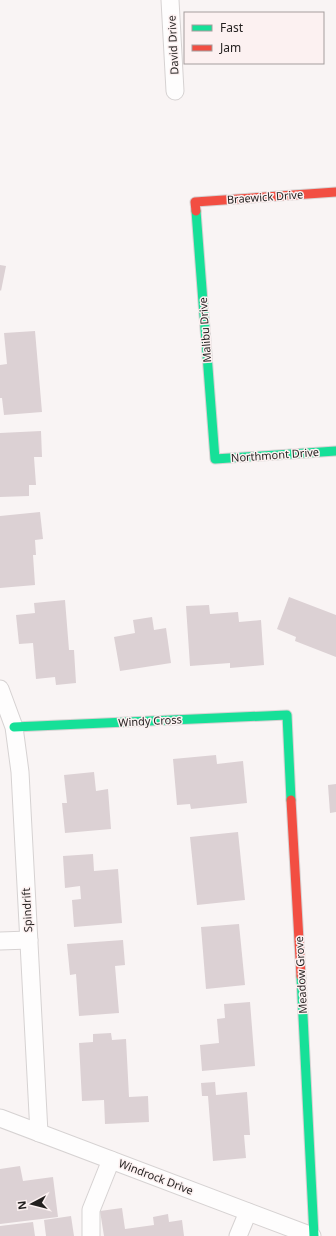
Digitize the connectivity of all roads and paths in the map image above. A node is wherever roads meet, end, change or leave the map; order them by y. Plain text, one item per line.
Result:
1 (170, 0) edge
2 (175, 91) dead end
3 (336, 192) edge
4 (195, 202) joint
5 (336, 451) edge
6 (215, 459) joint
7 (0, 689) edge
8 (287, 715) joint
9 (14, 727) junction
10 (29, 940) junction
11 (0, 941) edge
12 (0, 1118) edge
13 (39, 1133) junction
14 (111, 1160) junction
15 (248, 1212) junction
16 (91, 1236) edge
17 (238, 1236) edge
18 (313, 1236) edge

1 - 2 street, David Drive
3 - 4 street, Braewick Drive
4 - 6 street, Malibu Drive
5 - 6 street, Northmont Drive
7 - 9 street, Spindrift
8 - 9 street, Windy Cross
8 - 18 street, Meadow Grove
9 - 10 street, Spindrift
10 - 11 street
10 - 13 street, Spindrift
12 - 13 street, Windrock Drive
13 - 14 street, Windrock Drive
14 - 15 street, Windrock Drive
14 - 16 street
15 - 17 street
15 - 18 street, Windrock Drive

